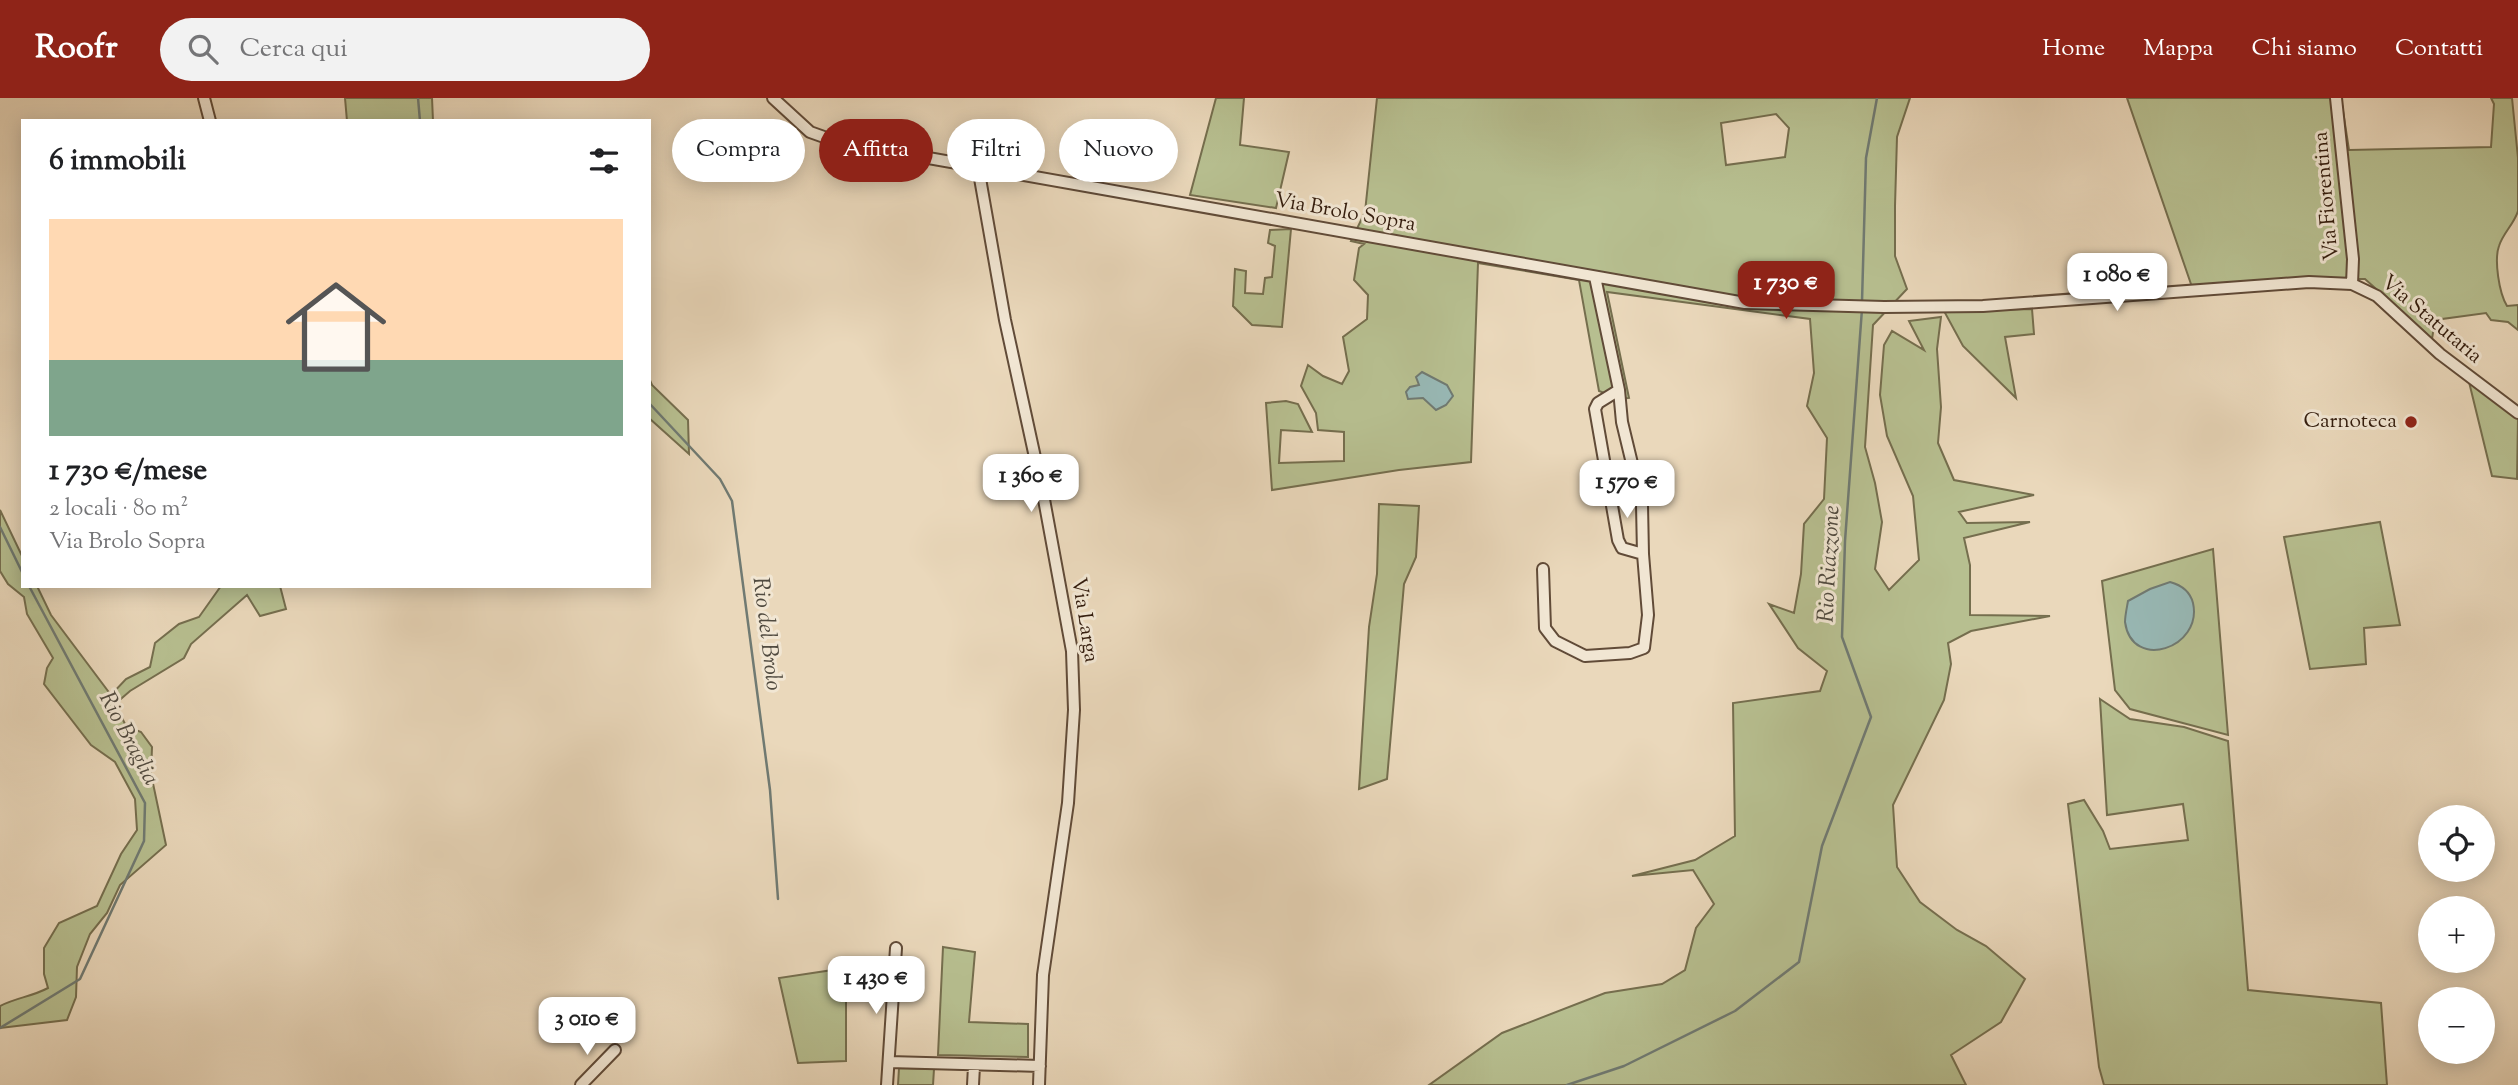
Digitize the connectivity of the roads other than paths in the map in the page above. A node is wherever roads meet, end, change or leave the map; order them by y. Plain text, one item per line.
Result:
1 (204, 98) edge
2 (773, 98) edge
3 (2336, 98) edge
4 (209, 119) edge
5 (947, 161) edge
6 (1045, 179) edge
7 (981, 182) edge
8 (1595, 277) junction
9 (2352, 284) junction
10 (1884, 307) joint
11 (1619, 390) junction
12 (2518, 413) edge
13 (1643, 554) junction
14 (1543, 569) dead end
15 (896, 948) dead end
16 (615, 1050) dead end
17 (889, 1062) junction
18 (974, 1066) junction
19 (1040, 1066) junction
20 (581, 1085) edge
21 (887, 1085) edge
22 (973, 1085) edge
23 (1040, 1085) edge

1 - 4 street
2 - 5 street, Via Brolo Sopra
3 - 9 street, Via Fiorentina
6 - 8 street, Via Brolo Sopra
7 - 19 street, Via Larga
8 - 10 street, Via Brolo Sopra
8 - 11 street
9 - 10 street, Via Fiorentina
9 - 12 street, Via Statutaria
11 - 13 street
11 - 13 street
13 - 14 street
15 - 17 street
16 - 20 street
17 - 18 street
17 - 21 street
18 - 19 street
18 - 22 street
19 - 23 street, Via Larga

